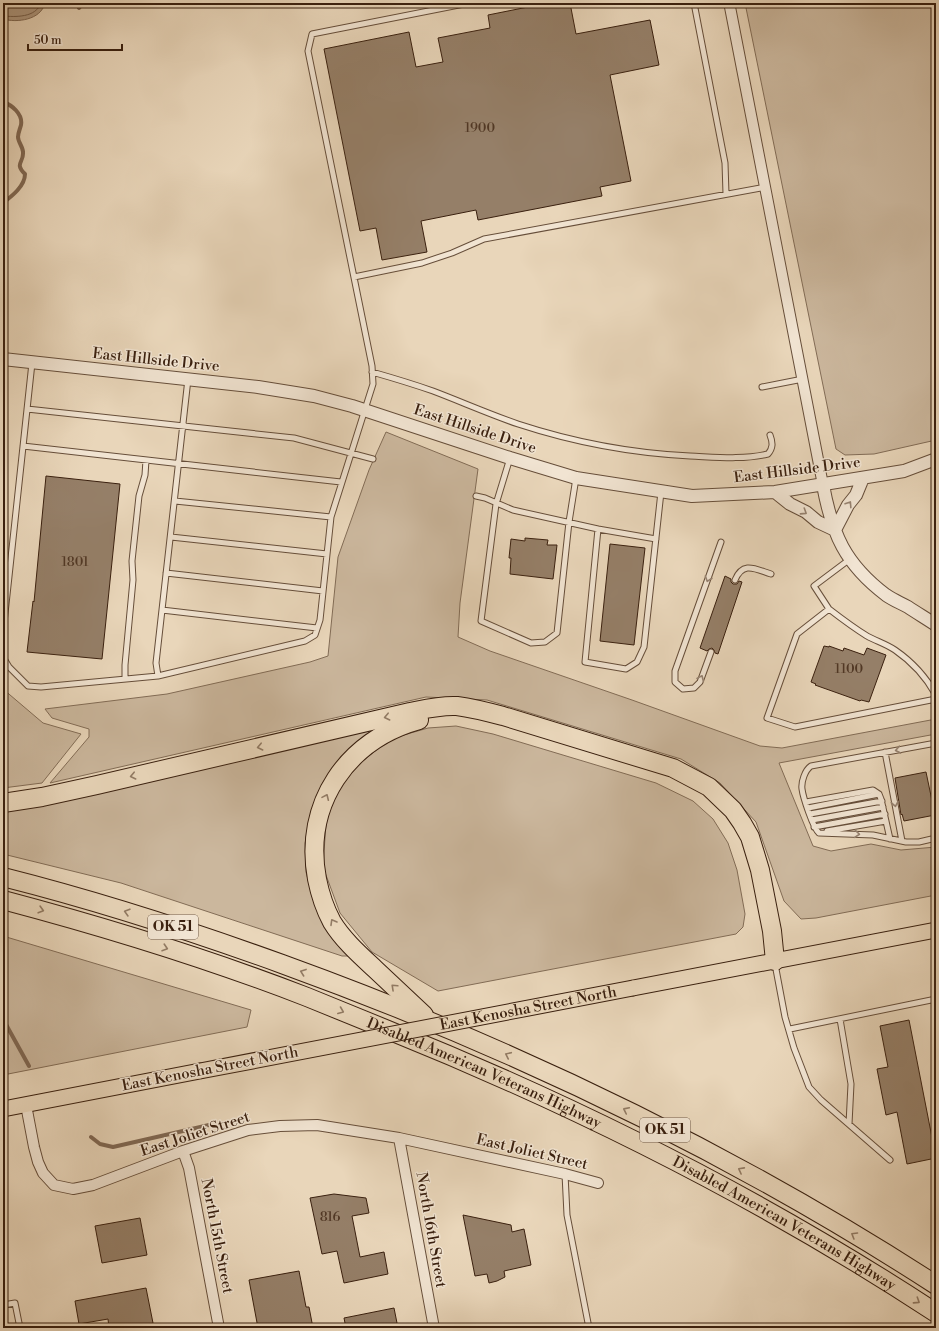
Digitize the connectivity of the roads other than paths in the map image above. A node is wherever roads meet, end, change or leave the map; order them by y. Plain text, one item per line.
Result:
1 (469, 3) edge
2 (694, 3) edge
3 (727, 5) edge
4 (766, 187) junction
5 (726, 194) junction
6 (354, 277) junction
7 (3, 359) edge
8 (32, 363) junction
9 (372, 372) junction
10 (803, 379) junction
11 (188, 380) junction
12 (762, 387) dead end
13 (27, 409) junction
14 (366, 410) junction
15 (183, 426) junction
16 (770, 435) dead end
17 (23, 446) junction
18 (351, 452) junction
19 (510, 458) junction
20 (373, 459) dead end
21 (936, 459) edge
22 (146, 460) junction
23 (179, 463) junction
24 (576, 478) junction
25 (863, 478) junction
26 (341, 482) junction
27 (823, 485) junction
28 (661, 491) junction
29 (775, 492) junction
30 (476, 496) dead end
31 (175, 501) junction
32 (496, 504) junction
33 (331, 517) junction
34 (569, 522) junction
35 (598, 529) junction
36 (835, 530) junction
37 (171, 537) junction
38 (656, 539) junction
39 (721, 542) dead end
40 (327, 554) junction
41 (850, 559) junction
42 (166, 573) junction
43 (771, 574) dead end
44 (735, 580) dead end
45 (323, 591) junction
46 (829, 609) junction
47 (162, 610) junction
48 (936, 625) edge
49 (317, 628) junction
50 (3, 632) edge
51 (711, 652) dead end
52 (3, 657) edge
53 (158, 676) junction
54 (125, 679) junction
55 (936, 695) edge
56 (936, 699) edge
57 (936, 743) edge
58 (885, 752) junction
59 (879, 794) junction
60 (882, 801) junction
61 (806, 802) junction
62 (3, 803) edge
63 (883, 807) junction
64 (809, 811) junction
65 (885, 814) junction
66 (812, 820) junction
67 (886, 821) junction
68 (814, 827) junction
69 (818, 833) junction
70 (936, 838) edge
71 (890, 839) junction
72 (902, 841) junction
73 (3, 877) edge
74 (3, 900) edge
75 (936, 930) edge
76 (775, 961) junction
77 (936, 1000) edge
78 (840, 1019) junction
79 (433, 1023) junction
80 (790, 1029) junction
81 (26, 1105) junction
82 (3, 1109) edge
83 (849, 1124) junction
84 (399, 1138) junction
85 (183, 1151) junction
86 (890, 1160) dead end
87 (566, 1174) junction
88 (598, 1183) dead end
89 (936, 1286) edge
90 (3, 1305) edge
91 (936, 1313) edge
92 (20, 1328) edge
93 (219, 1328) edge
94 (434, 1328) edge
95 (589, 1328) edge

1 - 6 lane
2 - 5 lane
3 - 4 street
4 - 5 lane
4 - 10 street
5 - 6 lane
6 - 9 lane
7 - 8 street, East Hillside Drive
8 - 11 street, East Hillside Drive
8 - 13 lane
9 - 14 lane
9 - 16 lane
10 - 12 lane
10 - 27 street
11 - 14 street, East Hillside Drive
11 - 15 lane
13 - 15 lane
13 - 17 lane
14 - 18 lane
14 - 19 street, East Hillside Drive
15 - 18 lane
15 - 23 lane
17 - 22 lane
17 - 50 lane
18 - 20 lane
18 - 26 lane
19 - 24 street, East Hillside Drive
19 - 32 lane
21 - 25 street, East Hillside Drive
22 - 23 lane
22 - 54 lane
23 - 26 lane
23 - 31 lane
24 - 28 street, East Hillside Drive
24 - 34 lane
25 - 27 street, East Hillside Drive
36 -> 25 street
26 - 33 lane
27 - 29 street, East Hillside Drive
27 - 36 street
28 - 29 street, East Hillside Drive
28 - 38 lane
29 -> 36 street
30 - 32 lane
31 - 33 lane
31 - 37 lane
32 - 34 lane
32 - 34 lane
33 - 40 lane
34 - 35 lane
35 - 38 lane
35 - 38 lane
36 - 41 street
37 - 40 lane
37 - 42 lane
39 -> 51 lane
40 - 45 lane
41 - 46 lane
41 - 48 street
42 - 45 lane
42 - 47 lane
43 - 44 lane
45 - 49 lane
46 - 55 lane
46 - 56 lane
47 - 49 lane
47 - 53 lane
49 - 53 lane
52 - 54 lane
53 - 54 lane
57 -> 58 lane
58 - 61 lane
58 -> 72 lane
59 - 60 lane
59 - 61 lane
59 - 64 lane
60 - 63 lane
60 - 64 lane
61 - 64 lane
76 -> 62 highway
63 - 65 lane
63 - 66 lane
64 - 66 lane
65 - 67 lane
65 - 68 lane
66 - 68 lane
67 - 69 lane
67 - 71 lane
68 - 69 lane
69 -> 71 lane
70 - 72 lane
71 - 72 lane
79 -> 73 highway, Disabled American Veterans Highway / OK 51
74 -> 91 highway, Disabled American Veterans Highway / OK 51
75 - 76 main road, East Kenosha Street North
79 -> 76 highway
76 - 80 lane
76 - 81 main road, East Kenosha Street North, bridge
77 - 78 lane
78 - 80 lane
78 - 83 lane
89 -> 79 highway, Disabled American Veterans Highway / OK 51
80 - 83 lane
81 - 82 main road, East Kenosha Street North
81 - 85 street, East Joliet Street
83 - 86 lane
84 - 85 street, East Joliet Street
84 - 87 street, East Joliet Street
84 - 94 street, North 16th Street
85 - 93 street, North 15th Street
87 - 88 street, East Joliet Street
87 - 95 lane
90 - 92 lane

